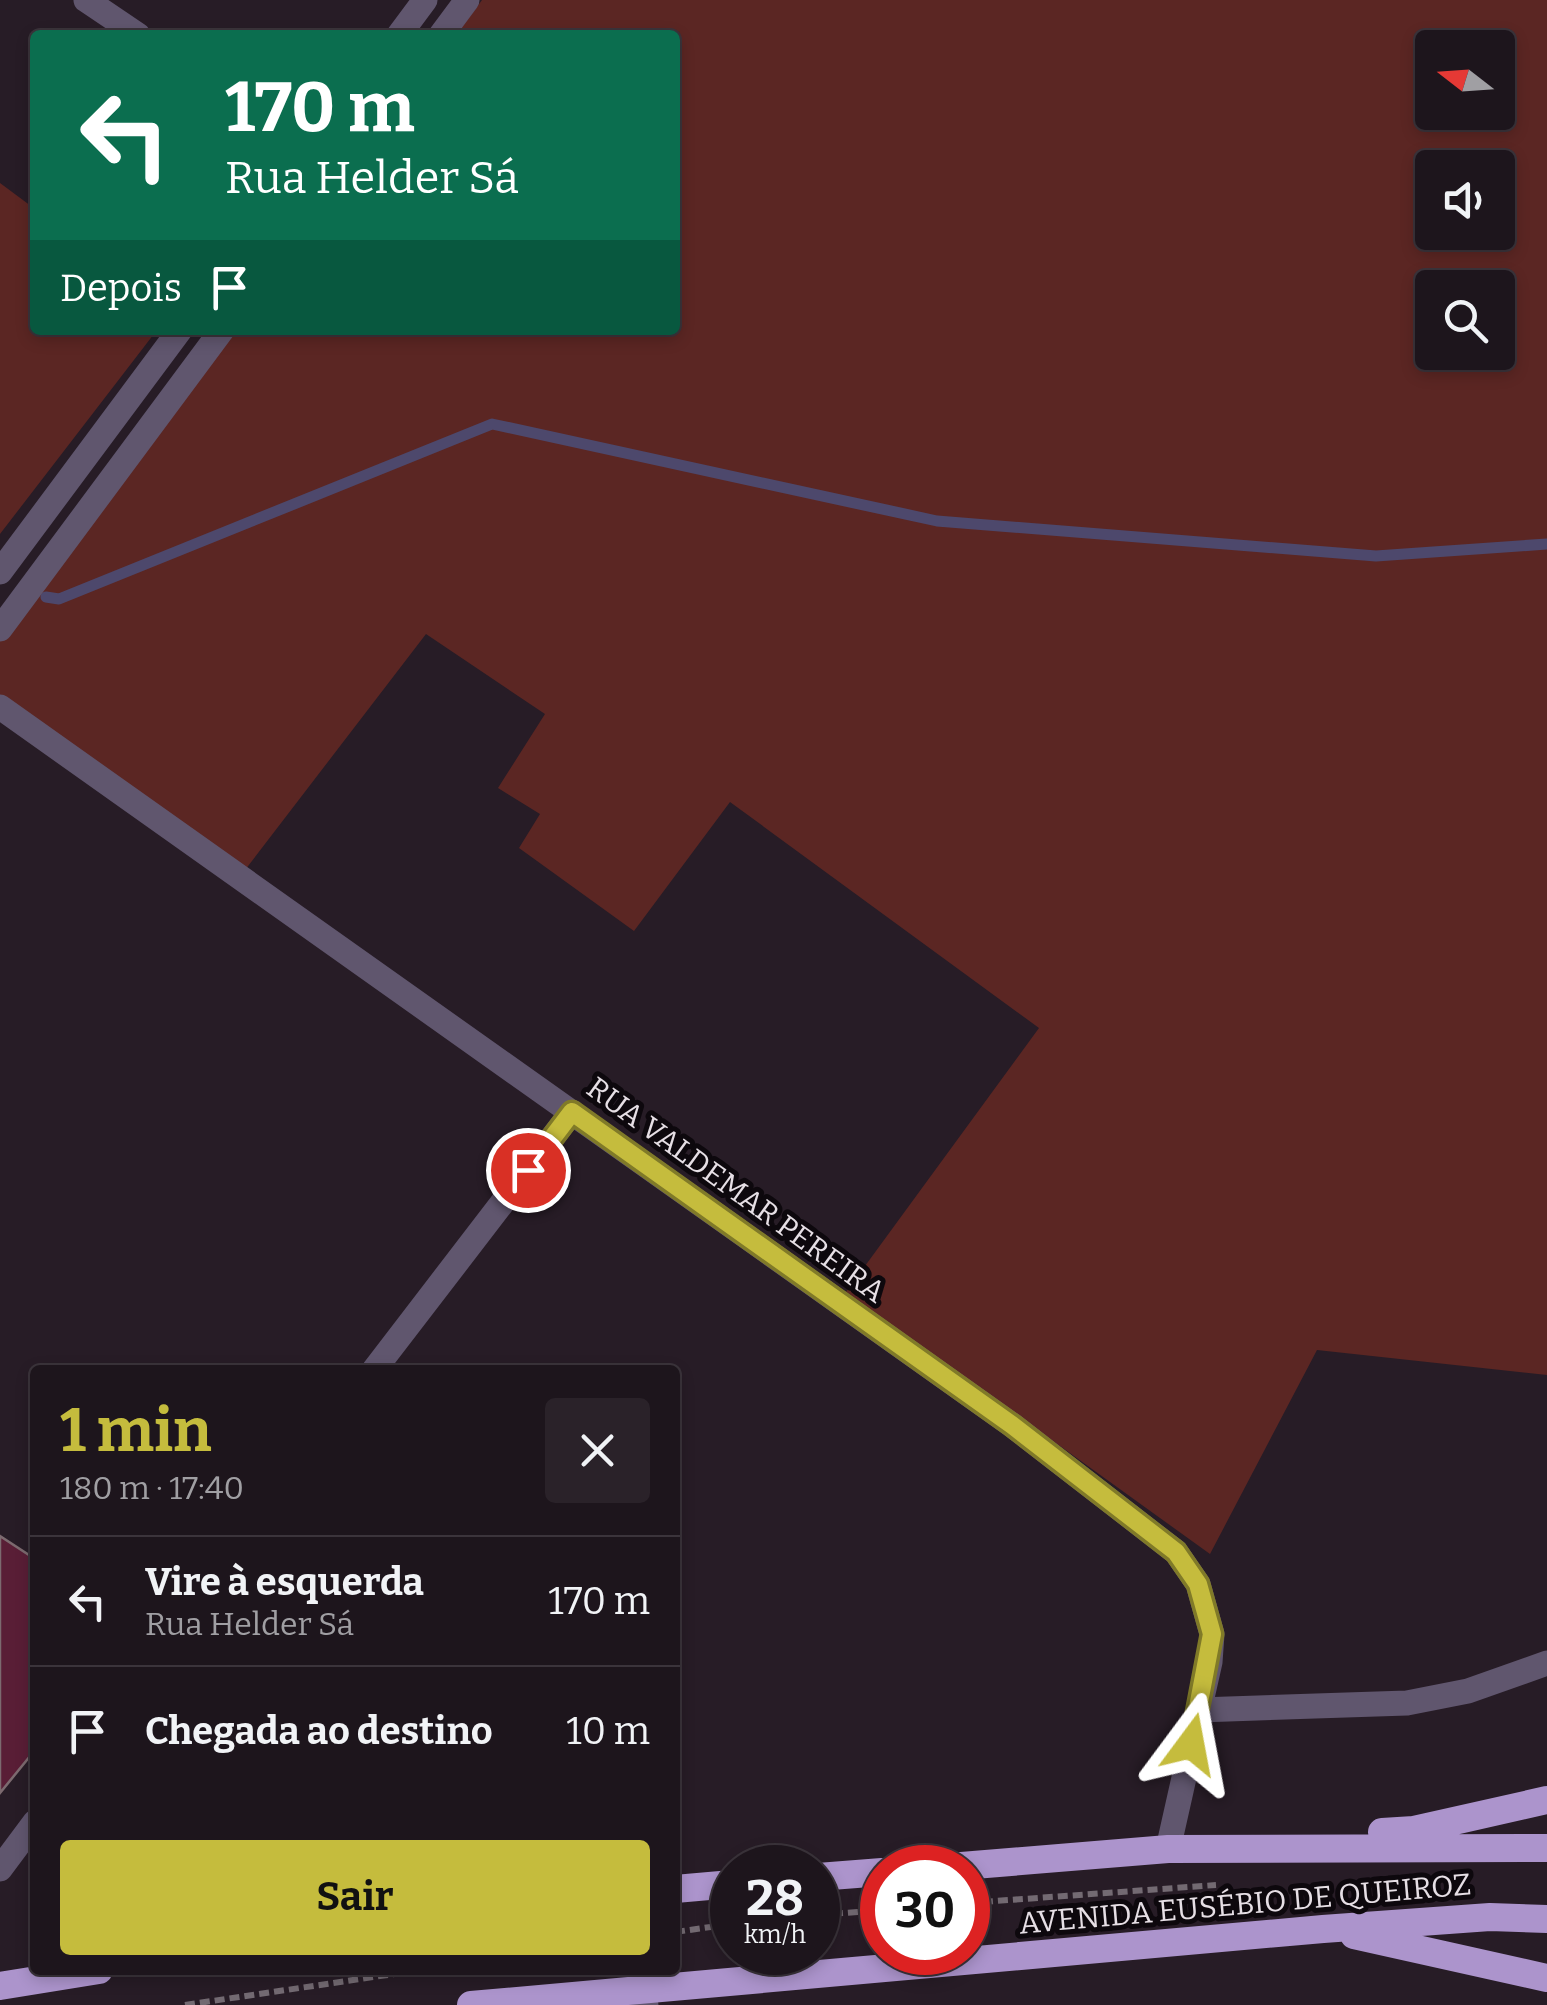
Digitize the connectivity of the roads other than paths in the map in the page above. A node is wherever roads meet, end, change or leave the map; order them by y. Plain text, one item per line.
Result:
1 (86, 0) edge
2 (425, 0) edge
3 (467, 0) edge
4 (131, 30) edge
5 (403, 30) edge
6 (445, 30) edge
7 (176, 335) edge
8 (218, 335) edge
9 (0, 572) edge
10 (0, 628) edge
11 (0, 707) edge
12 (572, 1112) junction
13 (378, 1365) edge
14 (1547, 1663) edge
15 (1199, 1710) junction
16 (1547, 1800) edge
17 (30, 1829) edge
18 (1547, 1848) edge
19 (1168, 1849) junction
20 (990, 1864) edge
21 (0, 1870) edge
22 (710, 1886) edge
23 (680, 1889) edge
24 (1547, 1920) edge
25 (1323, 1928) junction
26 (68, 1975) edge
27 (1547, 1978) edge
28 (0, 1986) edge
29 (531, 1998) junction
30 (472, 2005) edge
31 (646, 2005) edge

1 - 4 street
2 - 5 street
3 - 6 street
7 - 9 street
8 - 10 street
11 - 12 street, RUA VALDEMAR PEREIRA
12 - 13 street
12 - 15 street, RUA VALDEMAR PEREIRA
14 - 15 street
15 - 19 street, RUA VALDEMAR PEREIRA
16 - 19 highway
17 - 21 street
18 - 19 highway, AVENIDA EUSÉBIO DE QUEIROZ
19 - 20 highway, AVENIDA EUSÉBIO DE QUEIROZ
22 - 23 highway
24 - 25 highway, AVENIDA EUSÉBIO DE QUEIROZ
25 - 27 highway
25 - 29 highway, AVENIDA EUSÉBIO DE QUEIROZ
26 - 28 highway
29 - 30 highway, AVENIDA EUSÉBIO DE QUEIROZ
29 - 31 street

